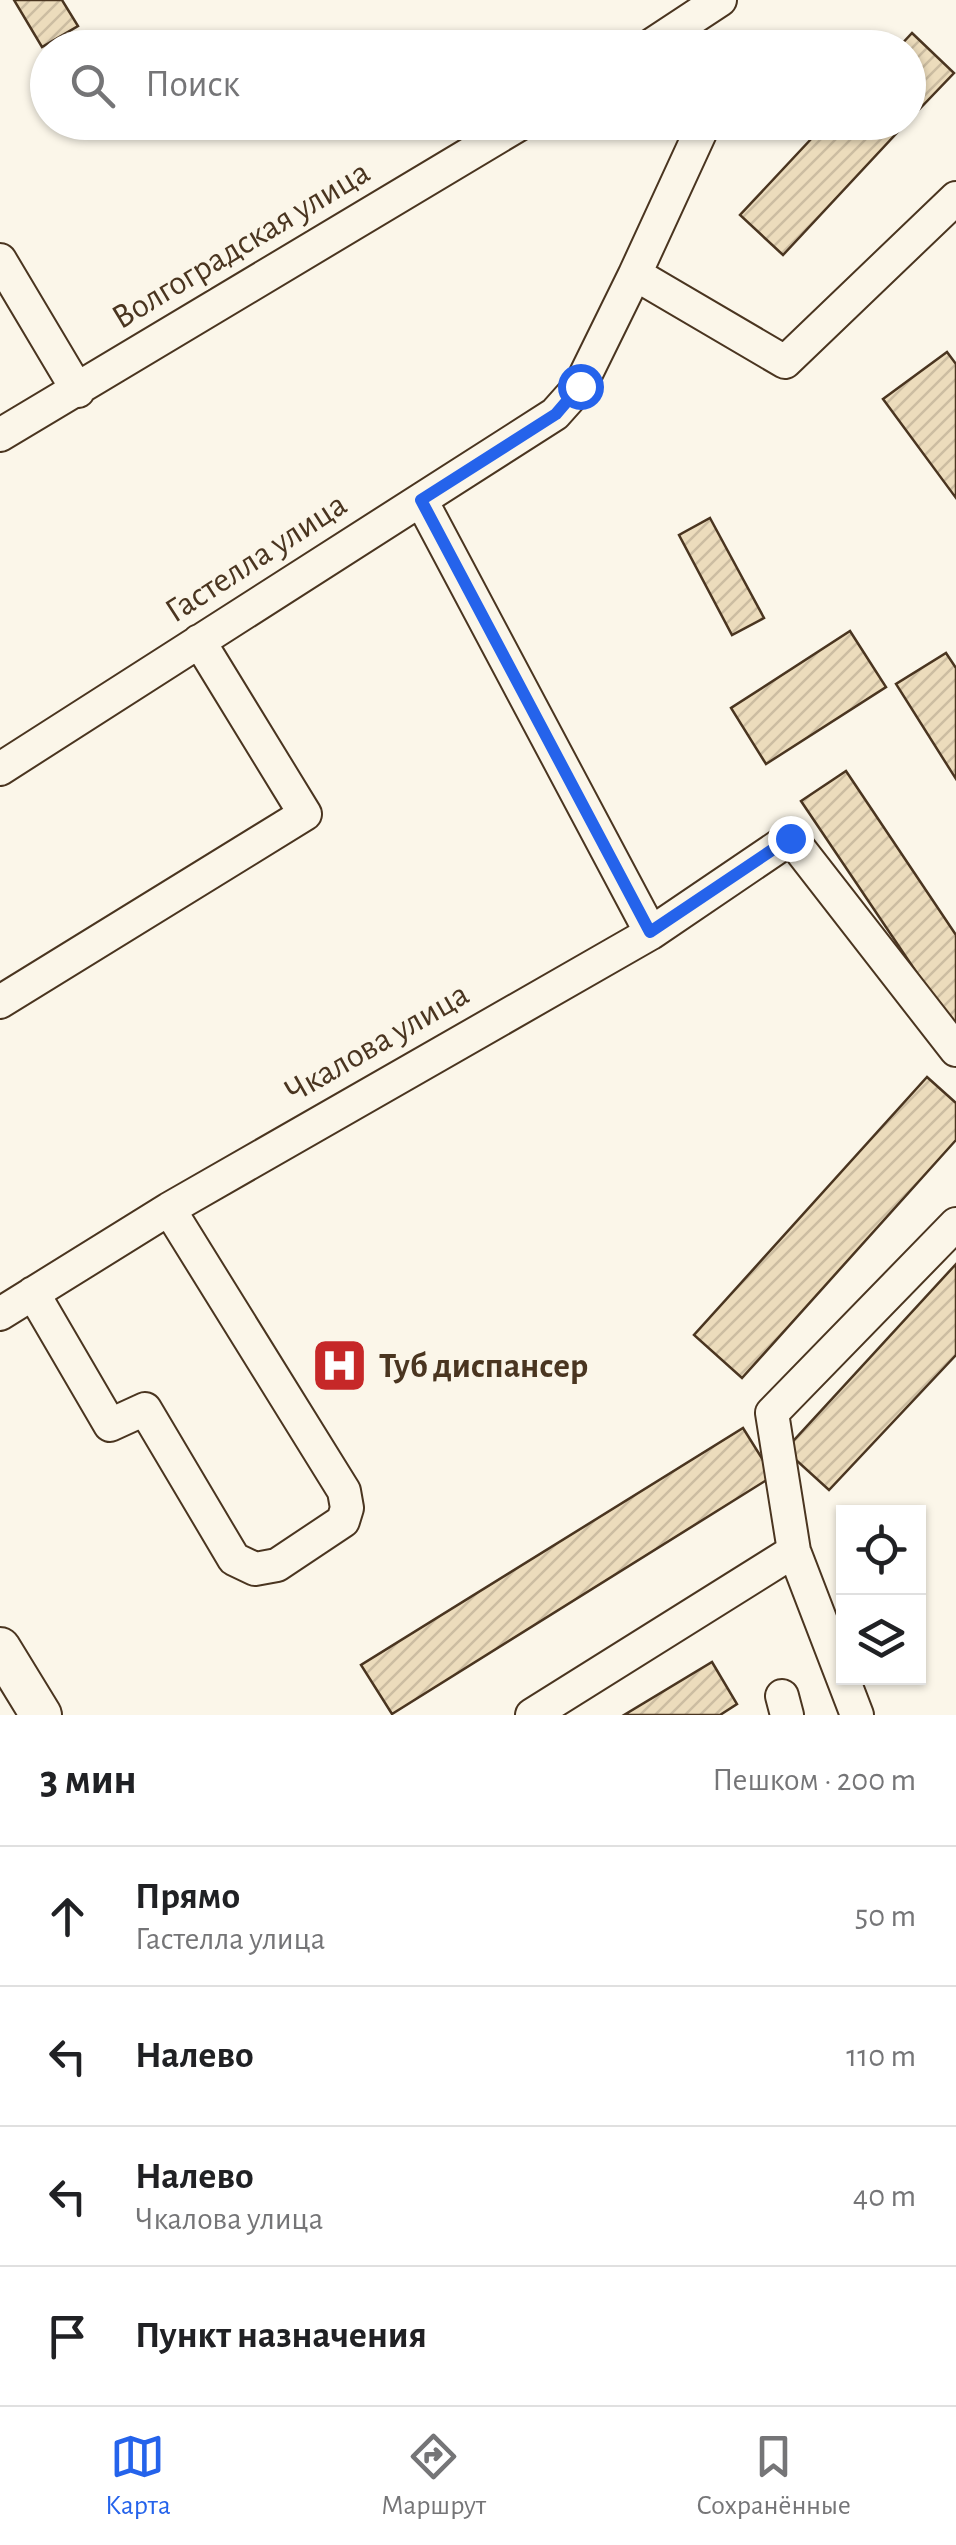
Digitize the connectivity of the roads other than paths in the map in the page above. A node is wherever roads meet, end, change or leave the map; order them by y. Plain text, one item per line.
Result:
1 (720, 0) edge
2 (679, 30) edge
3 (493, 140) edge
4 (697, 140) edge
5 (956, 198) edge
6 (0, 260) edge
7 (636, 274) junction
8 (78, 391) junction
9 (0, 435) edge
10 (421, 500) junction
11 (199, 641) junction
12 (0, 769) edge
13 (650, 932) junction
14 (0, 1002) edge
15 (956, 1050) edge
16 (169, 1209) junction
17 (956, 1224) edge
18 (34, 1293) junction
19 (0, 1314) edge
20 (794, 1551) junction
21 (0, 1648) edge
22 (41, 1715) edge
23 (532, 1715) edge
24 (857, 1715) edge

1 - 2 street
3 - 8 street, Волгоградская улица
4 - 7 street
5 - 7 street
6 - 8 street
7 - 10 street, Гастелла улица
8 - 9 street, Волгоградская улица
10 - 11 street, Гастелла улица
10 - 13 street
11 - 12 street, Гастелла улица
11 - 14 street
13 - 15 street, Чкалова улица
13 - 16 street, Чкалова улица
16 - 18 street, Чкалова улица
16 - 18 street
17 - 20 street
18 - 19 street, Чкалова улица
20 - 23 street
20 - 24 street
21 - 22 main road

